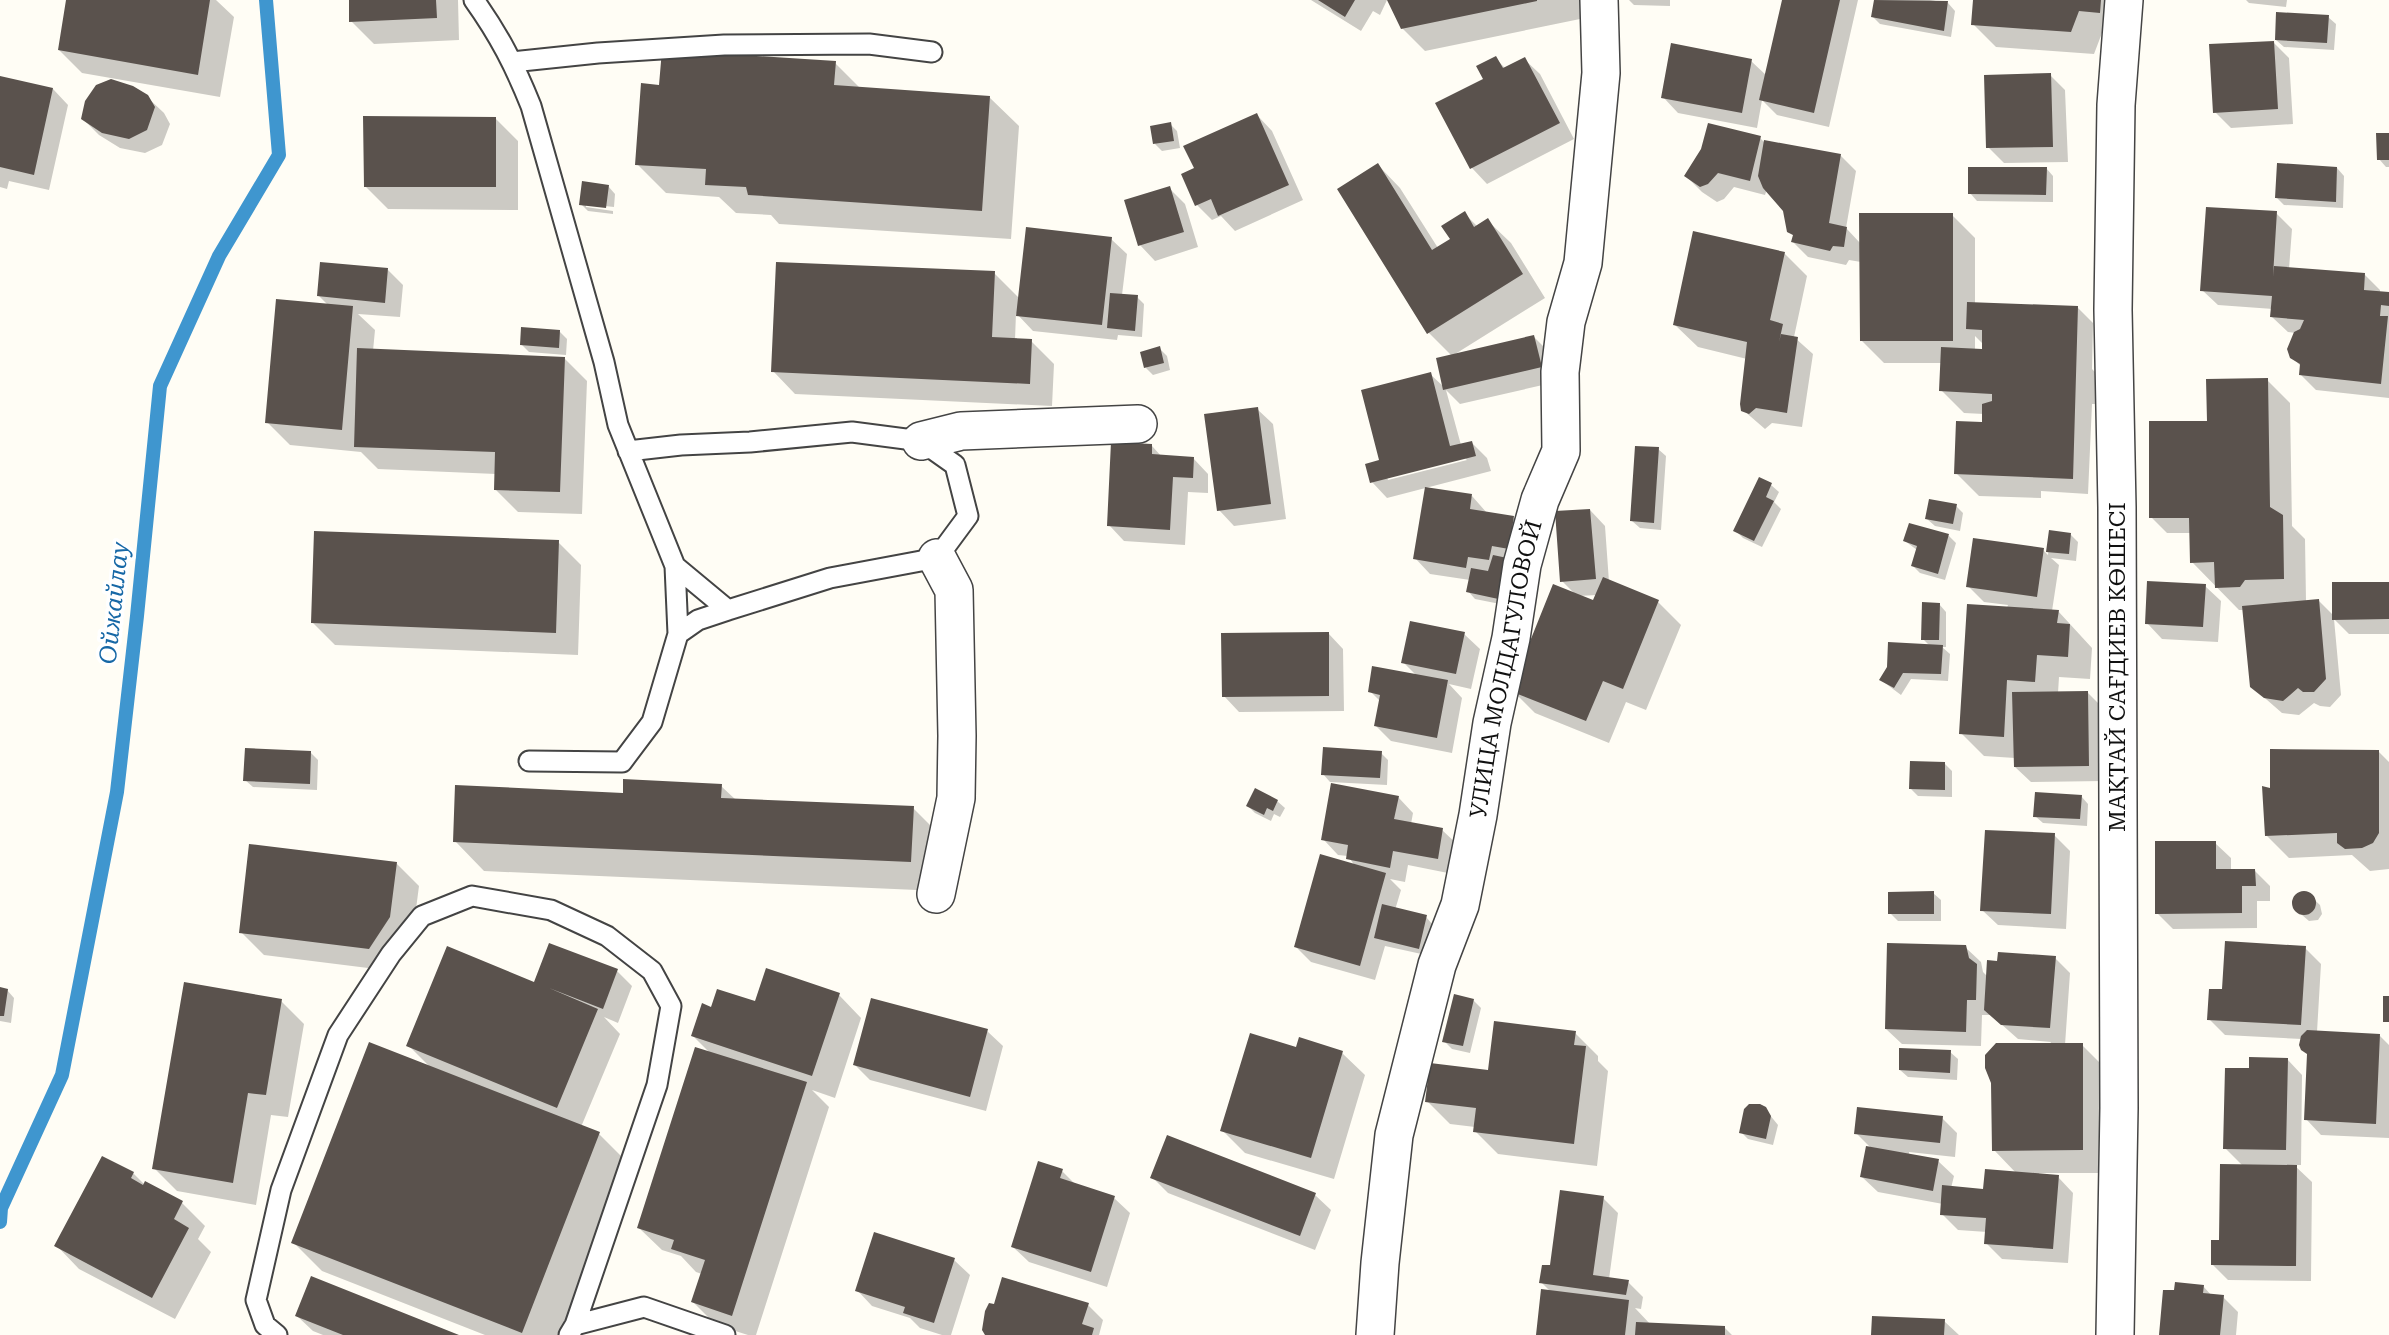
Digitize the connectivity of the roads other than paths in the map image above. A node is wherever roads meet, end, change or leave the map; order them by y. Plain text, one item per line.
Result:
1 (474, 0) edge
2 (1598, 0) edge
3 (2124, 0) edge
4 (932, 52) dead end
5 (512, 62) junction
6 (1138, 424) dead end
7 (921, 441) junction
8 (628, 451) junction
9 (937, 558) junction
10 (675, 566) junction
11 (727, 610) junction
12 (678, 634) junction
13 (529, 761) dead end
14 (936, 894) dead end
15 (572, 1330) edge
16 (276, 1335) edge
17 (726, 1335) edge
18 (1375, 1335) edge
19 (2115, 1335) edge

1 - 5 lane
2 - 18 street, УЛИЦА МОЛДАГУЛОВОЙ
3 - 19 street, МАҚТАЙ САҒДИЕВ КӨШЕСІ
4 - 5 lane
5 - 8 lane
6 - 7 street
7 - 8 lane
7 - 9 lane
8 - 10 lane
9 - 11 lane
9 - 14 street
10 - 11 lane
10 - 12 lane
11 - 12 lane
12 - 13 lane
15 - 16 lane
15 - 17 lane

